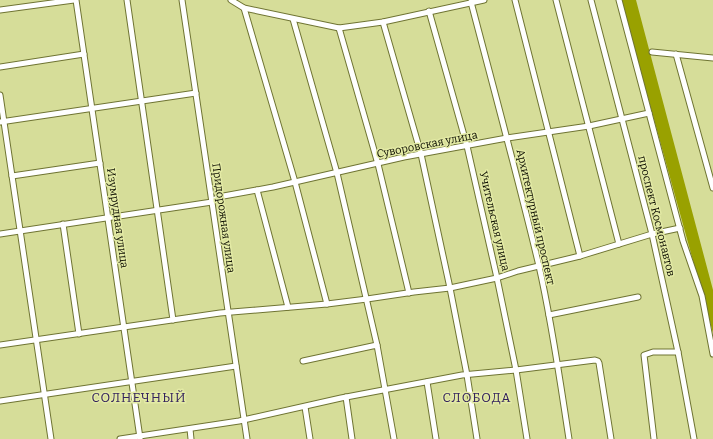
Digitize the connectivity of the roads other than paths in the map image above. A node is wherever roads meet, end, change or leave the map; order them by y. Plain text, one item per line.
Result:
1 (75, 0) edge
2 (127, 0) edge
3 (182, 0) edge
4 (231, 0) edge
5 (484, 0) edge
6 (515, 0) edge
7 (556, 0) edge
8 (591, 0) edge
9 (619, 0) edge
10 (471, 2) junction
11 (244, 8) junction
12 (0, 10) edge
13 (429, 11) junction
14 (293, 19) junction
15 (383, 22) junction
16 (339, 28) junction
17 (652, 52) dead end
18 (84, 54) junction
19 (676, 54) junction
20 (713, 58) edge
21 (0, 67) edge
22 (196, 93) junction
23 (0, 95) edge
24 (142, 102) junction
25 (92, 109) junction
26 (649, 113) junction
27 (622, 119) junction
28 (2, 122) edge
29 (589, 126) junction
30 (549, 132) junction
31 (507, 138) junction
32 (467, 146) junction
33 (421, 154) junction
34 (100, 163) junction
35 (378, 164) junction
36 (337, 173) junction
37 (12, 176) junction
38 (296, 182) junction
39 (713, 188) edge
40 (257, 190) junction
41 (212, 202) junction
42 (158, 211) junction
43 (108, 218) junction
44 (63, 224) junction
45 (680, 228) junction
46 (20, 231) junction
47 (0, 234) edge
48 (652, 234) junction
49 (620, 244) junction
50 (580, 256) junction
51 (539, 267) junction
52 (497, 278) junction
53 (450, 288) junction
54 (408, 293) junction
55 (638, 297) dead end
56 (367, 299) junction
57 (327, 304) junction
58 (288, 307) junction
59 (228, 312) junction
60 (549, 315) junction
61 (173, 320) junction
62 (124, 327) junction
63 (78, 334) junction
64 (36, 340) junction
65 (0, 345) edge
66 (377, 345) junction
67 (678, 352) junction
68 (713, 354) edge
69 (303, 361) dead end
70 (558, 365) junction
71 (236, 366) junction
72 (516, 370) junction
73 (467, 375) junction
74 (132, 382) junction
75 (427, 382) junction
76 (385, 389) junction
77 (44, 394) junction
78 (346, 397) junction
79 (0, 401) edge
80 (305, 407) junction
81 (244, 420) junction
82 (190, 429) junction
83 (140, 438) edge
84 (51, 439) edge
85 (120, 439) edge
86 (191, 439) edge
87 (247, 439) edge
88 (310, 439) edge
89 (352, 439) edge
90 (394, 439) edge
91 (436, 439) edge
92 (477, 439) edge
93 (527, 439) edge
94 (569, 439) edge
95 (611, 439) edge
96 (654, 439) edge
97 (694, 439) edge

1 - 12 street
1 - 18 street, Изумрудная улица
2 - 24 street
3 - 22 street, Придорожная улица
4 - 11 street
5 - 10 street
6 - 30 street
7 - 29 street
8 - 27 street, проспект Космонавтов
9 - 26 street
10 - 13 street
10 - 31 street, Архитектурный проспект
11 - 14 street
11 - 38 street
13 - 15 street
13 - 32 street, Учительская улица
14 - 16 street
14 - 36 street
15 - 16 street
15 - 33 street
16 - 35 street
17 - 19 street
18 - 21 street
18 - 25 street, Изумрудная улица
19 - 20 street
19 - 39 street
22 - 24 street
22 - 41 street, Придорожная улица
23 - 28 street
24 - 25 street
24 - 42 street
25 - 28 street
25 - 34 street, Изумрудная улица
26 - 27 street, Суворовская улица
26 - 45 street
27 - 29 street, Суворовская улица
27 - 48 street, проспект Космонавтов
28 - 37 street
29 - 30 street, Суворовская улица
29 - 49 street
30 - 31 street, Суворовская улица
30 - 50 street
31 - 32 street, Суворовская улица
31 - 51 street, Архитектурный проспект
32 - 33 street, Суворовская улица
32 - 52 street, Учительская улица
33 - 35 street, Суворовская улица
33 - 53 street
34 - 37 street
34 - 43 street, Изумрудная улица
35 - 36 street, Суворовская улица
35 - 54 street
36 - 38 street, Суворовская улица
36 - 56 street
37 - 46 street
38 - 40 street, Суворовская улица
38 - 57 street
40 - 41 street, Суворовская улица
40 - 58 street
41 - 42 street, Суворовская улица
41 - 59 street, Придорожная улица
42 - 43 street, Суворовская улица
42 - 61 street
43 - 44 street, Суворовская улица
43 - 62 street, Изумрудная улица
44 - 46 street, Суворовская улица
44 - 63 street
45 - 48 street
45 - 68 street
46 - 47 street, Суворовская улица
46 - 64 street
48 - 49 street
48 - 67 street, проспект Космонавтов
49 - 50 street
50 - 51 street
51 - 52 street
51 - 60 street, Архитектурный проспект
52 - 53 street
52 - 72 street, Учительская улица
53 - 54 street
53 - 73 street
54 - 56 street
55 - 60 street
56 - 57 street
56 - 66 street
57 - 58 street
58 - 59 street
59 - 61 street
59 - 71 street, Придорожная улица
60 - 70 street, Архитектурный проспект
61 - 62 street
62 - 63 street
62 - 74 street, Изумрудная улица
63 - 64 street
64 - 65 street
64 - 77 street
66 - 69 street
66 - 76 street
67 - 96 street
67 - 97 street, проспект Космонавтов
70 - 72 street
70 - 94 street, Архитектурный проспект
70 - 95 street
71 - 74 street
71 - 81 street, Придорожная улица
72 - 73 street
72 - 93 street, Учительская улица
73 - 75 street
73 - 92 street
74 - 77 street
74 - 83 street, Изумрудная улица
75 - 76 street
75 - 91 street
76 - 78 street
76 - 90 street
77 - 79 street
77 - 84 street
78 - 80 street
78 - 89 street
80 - 81 street
80 - 88 street
81 - 82 street
81 - 87 street, Придорожная улица
82 - 83 street
82 - 86 street
83 - 85 street

